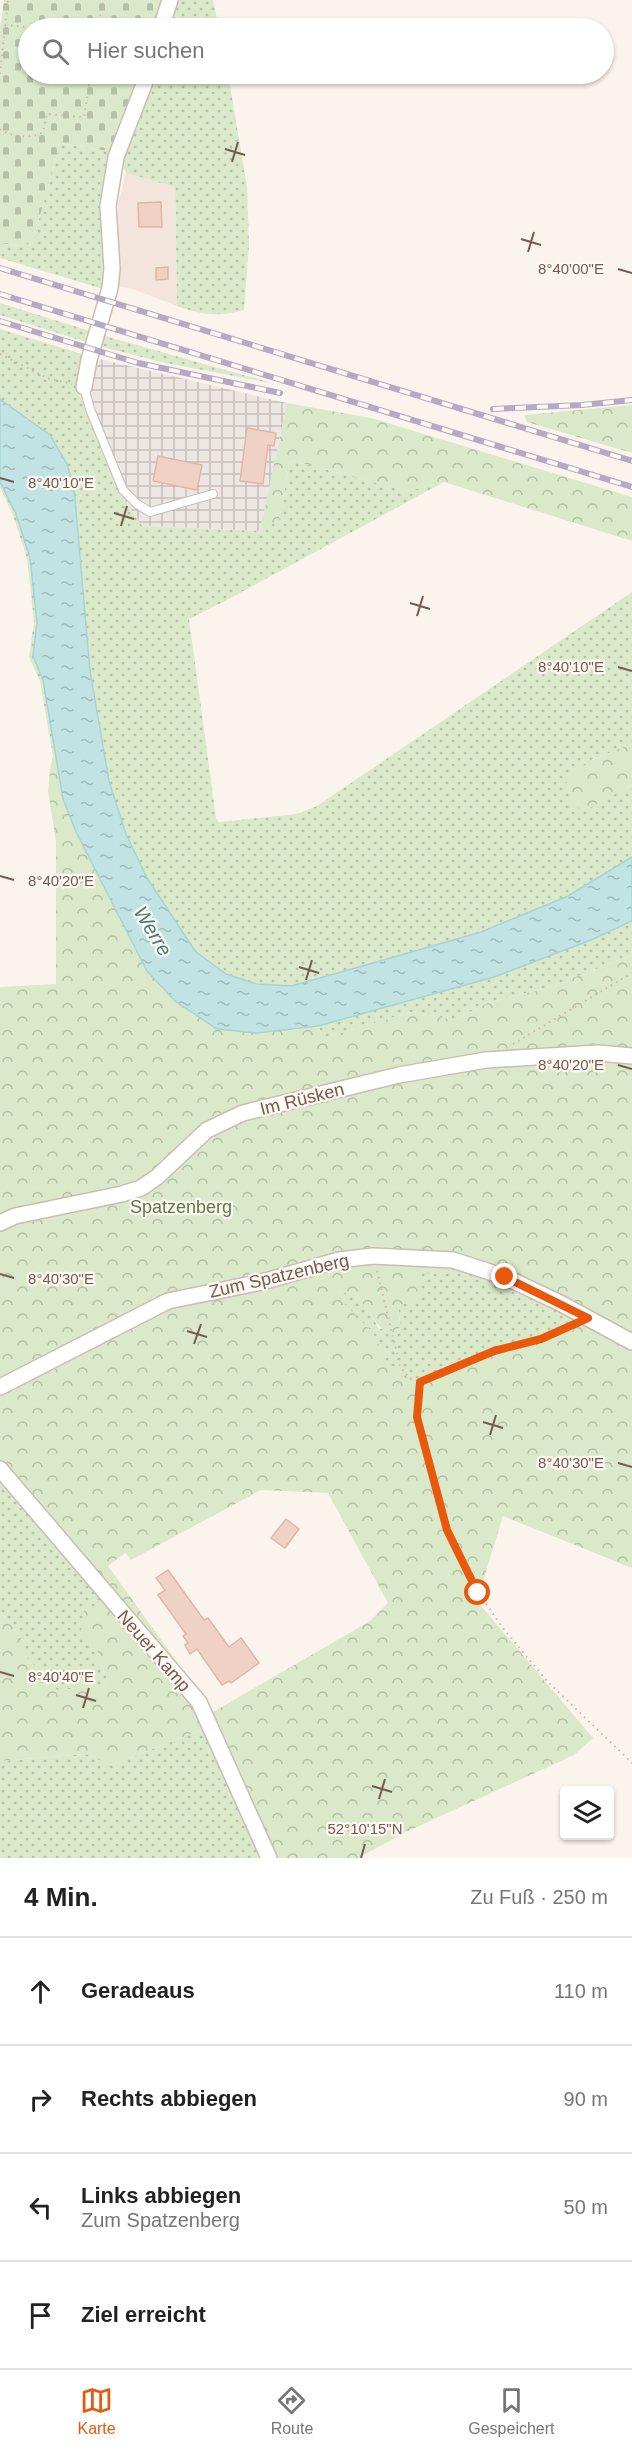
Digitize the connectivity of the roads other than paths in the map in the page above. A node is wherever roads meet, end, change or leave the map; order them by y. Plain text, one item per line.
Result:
1 (170, 0) edge
2 (164, 18) edge
3 (144, 84) edge
4 (84, 387) joint
5 (213, 494) dead end
6 (632, 1056) edge
7 (0, 1223) edge
8 (632, 1342) edge
9 (0, 1387) edge
10 (0, 1469) edge
11 (269, 1858) edge

1 - 2 street
3 - 4 street
4 - 5 lane
6 - 7 street, Im Rüsken
8 - 9 street, Zum Spatzenberg
10 - 11 street, Neuer Kamp

